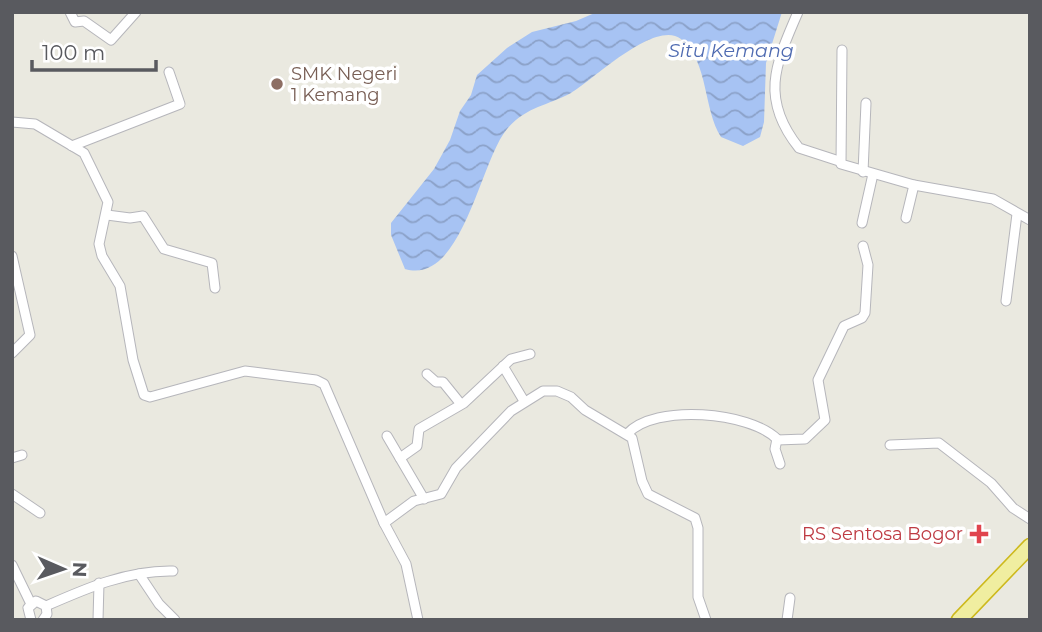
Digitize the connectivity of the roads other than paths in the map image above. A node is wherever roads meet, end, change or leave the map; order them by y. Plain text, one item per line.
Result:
1 (69, 12) edge
2 (91, 12) edge
3 (136, 12) edge
4 (798, 12) edge
5 (84, 21) junction
6 (842, 50) dead end
7 (169, 72) dead end
8 (866, 103) dead end
9 (12, 122) edge
10 (72, 146) junction
11 (839, 161) junction
12 (868, 173) junction
13 (914, 185) junction
14 (1017, 214) junction
15 (107, 215) junction
16 (906, 218) dead end
17 (1030, 220) edge
18 (862, 223) dead end
19 (863, 246) dead end
20 (12, 256) edge
21 (15, 273) edge
22 (215, 288) dead end
23 (1006, 301) dead end
24 (12, 353) edge
25 (530, 354) dead end
26 (503, 366) junction
27 (427, 374) dead end
28 (524, 401) junction
29 (460, 403) junction
30 (626, 433) junction
31 (387, 436) dead end
32 (778, 439) junction
33 (890, 445) dead end
34 (400, 458) junction
35 (780, 464) dead end
36 (12, 494) edge
37 (424, 499) junction
38 (40, 513) dead end
39 (1030, 519) edge
40 (384, 523) junction
41 (1030, 546) edge
42 (1030, 555) edge
43 (12, 565) edge
44 (173, 571) dead end
45 (1007, 573) junction
46 (139, 574) junction
47 (99, 583) junction
48 (790, 598) dead end
49 (31, 604) junction
50 (46, 607) junction
51 (28, 619) edge
52 (43, 620) edge
53 (98, 620) edge
54 (176, 620) edge
55 (418, 620) edge
56 (706, 620) edge
57 (787, 620) edge
58 (959, 620) edge
59 (967, 620) edge

1 - 5 street
2 - 5 street
3 - 5 street
4 - 11 street
6 - 11 street
7 - 10 street
8 - 12 street
9 - 10 street
10 - 15 street
11 - 12 street
12 - 13 street
12 - 18 street
13 - 14 street
13 - 16 street
14 - 17 street
14 - 23 street
15 - 22 street
15 - 40 street
19 - 32 street
20 - 21 street
21 - 24 street
25 - 26 street
26 - 28 street
26 - 29 street
27 - 29 street
28 - 30 street
28 - 37 street
29 - 34 street
30 - 32 street
30 - 56 street
31 - 34 street
32 - 35 street
33 - 39 street
34 - 37 street
36 - 38 street
37 - 40 street
40 - 55 street
41 - 45 highway
42 - 45 highway
43 - 49 street
44 - 46 street
45 - 58 highway
45 - 59 highway
46 - 47 street
46 - 54 street
47 - 50 street
47 - 53 street
48 - 57 street
49 - 50 street
49 - 51 street
50 - 52 street

